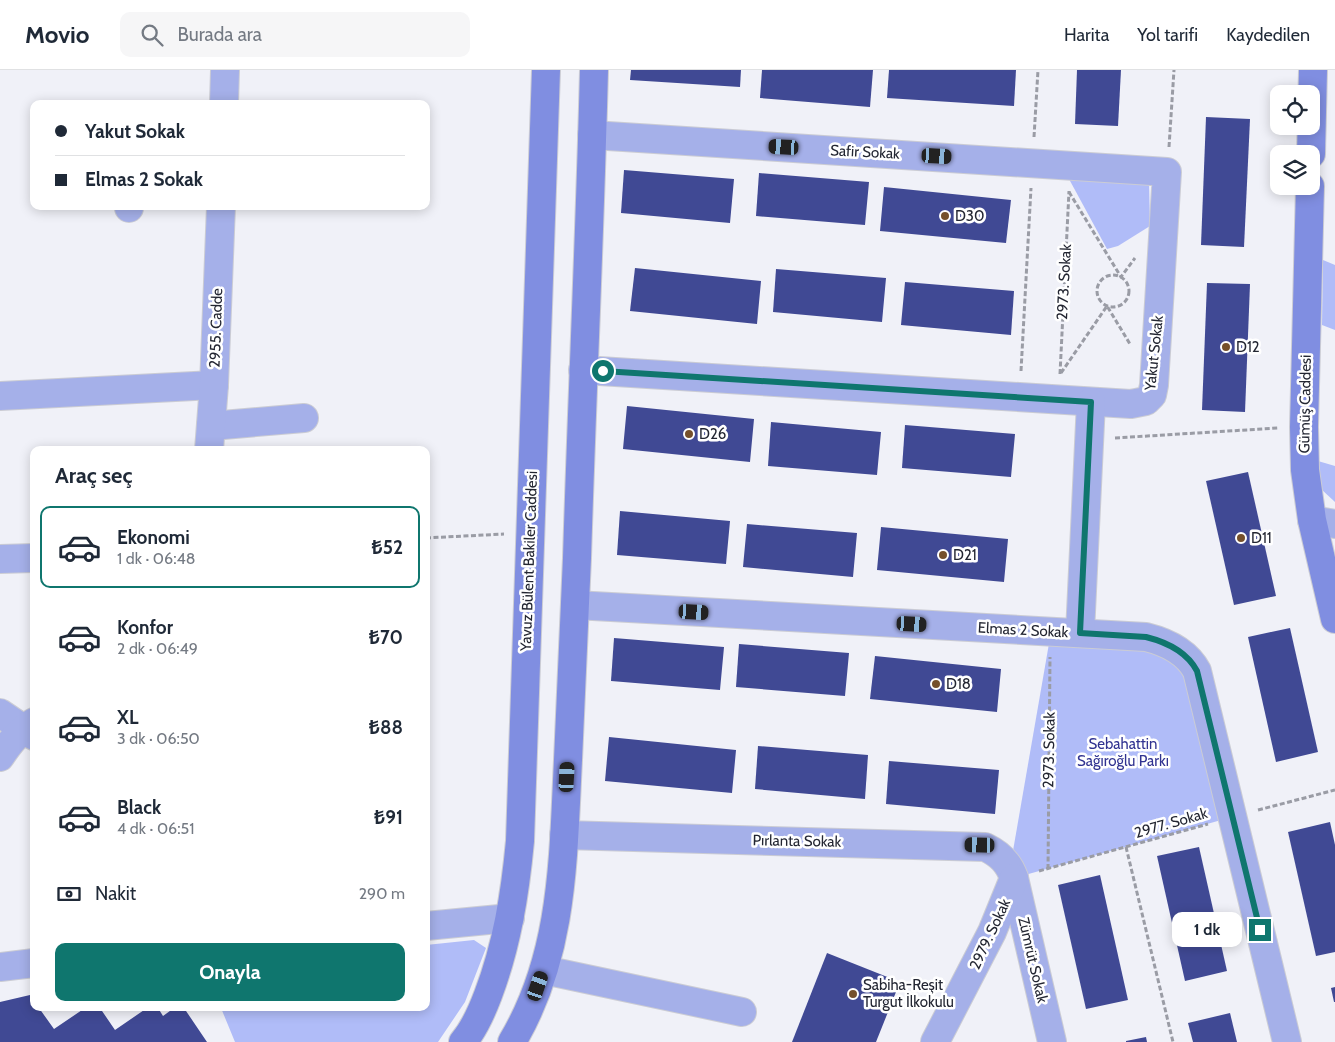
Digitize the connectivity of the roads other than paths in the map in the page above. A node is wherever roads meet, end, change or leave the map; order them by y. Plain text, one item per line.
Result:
1 (224, 70) edge
2 (546, 70) edge
3 (594, 70) edge
4 (1313, 70) edge
5 (224, 100) edge
6 (592, 136) junction
7 (1311, 145) edge
8 (1167, 172) joint
9 (1310, 195) edge
10 (221, 210) edge
11 (583, 370) junction
12 (214, 384) junction
13 (0, 396) edge
14 (1091, 402) junction
15 (304, 418) dead end
16 (210, 438) edge
17 (1323, 522) edge
18 (30, 558) edge
19 (0, 559) edge
20 (575, 605) junction
21 (1335, 619) edge
22 (1080, 633) junction
23 (0, 713) edge
24 (30, 729) edge
25 (0, 757) edge
26 (564, 835) junction
27 (1014, 878) junction
28 (510, 918) junction
29 (430, 926) edge
30 (30, 964) edge
31 (0, 967) edge
32 (544, 970) junction
33 (742, 1012) dead end
34 (463, 1042) edge
35 (512, 1042) edge
36 (935, 1042) edge
37 (1052, 1042) edge
38 (1287, 1042) edge

1 - 5 street
2 - 28 street, Yavuz Bülent Bakiler Caddesi
3 - 6 street
4 - 7 street
6 - 8 street, Safir Sokak
6 - 11 street
8 - 14 street, Yakut Sokak
9 - 17 street, Gümüş Caddesi
10 - 12 street, 2955. Cadde
11 - 14 street, Yakut Sokak
11 - 20 street
12 - 13 street
12 - 16 street, 2955. Cadde
14 - 22 street
15 - 16 street
17 - 21 street, Gümüş Caddesi
18 - 19 street
20 - 22 street, Elmas 2 Sokak
20 - 26 street
22 - 38 street, Elmas 2 Sokak
23 - 24 street
24 - 25 street
26 - 27 street, Pırlanta Sokak
26 - 32 street
27 - 36 street, 2979. Sokak
27 - 37 street, Zümrüt Sokak
28 - 29 street
28 - 34 street, Yavuz Bülent Bakiler Caddesi
30 - 31 street
32 - 33 street
32 - 35 street

